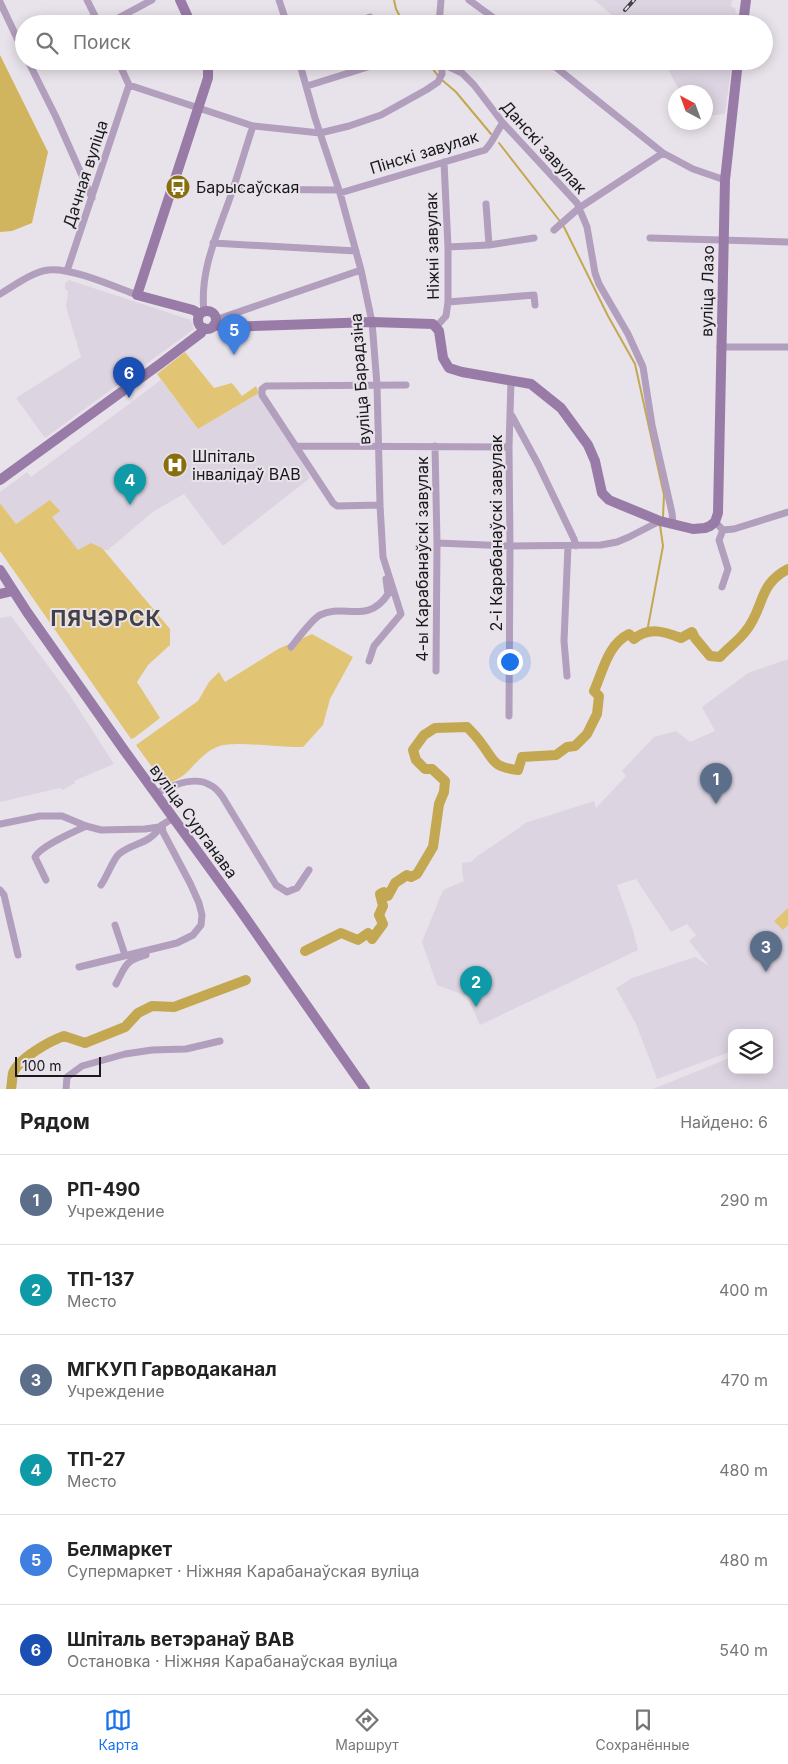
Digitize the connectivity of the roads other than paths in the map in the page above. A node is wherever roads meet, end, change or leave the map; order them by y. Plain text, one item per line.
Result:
1 (86, 0) edge
2 (152, 0) edge
3 (180, 0) edge
4 (279, 0) edge
5 (442, 0) edge
6 (469, 0) edge
7 (746, 0) edge
8 (0, 2) edge
9 (94, 15) edge
10 (124, 15) edge
11 (187, 15) edge
12 (284, 15) edge
13 (441, 15) edge
14 (490, 15) edge
15 (744, 15) edge
16 (15, 34) edge
17 (34, 70) edge
18 (122, 70) edge
19 (208, 70) edge
20 (302, 70) edge
21 (358, 70) edge
22 (442, 70) edge
23 (456, 70) edge
24 (559, 70) edge
25 (737, 70) edge
26 (129, 84) junction
27 (307, 86) junction
28 (198, 108) junction
29 (503, 123) junction
30 (253, 126) junction
31 (320, 133) junction
32 (663, 153) junction
33 (444, 162) junction
34 (725, 180) junction
35 (233, 189) junction
36 (340, 192) junction
37 (92, 198) junction
38 (486, 204) dead end
39 (579, 208) junction
40 (554, 230) dead end
41 (534, 238) dead end
42 (650, 238) dead end
43 (723, 240) junction
44 (788, 242) edge
45 (213, 244) junction
46 (488, 245) junction
47 (448, 247) junction
48 (356, 251) junction
49 (361, 270) junction
50 (67, 271) junction
51 (0, 294) edge
52 (137, 295) junction
53 (448, 302) junction
54 (535, 305) dead end
55 (202, 313) junction
56 (215, 322) junction
57 (372, 322) junction
58 (436, 327) junction
59 (204, 328) junction
60 (720, 347) junction
61 (788, 347) edge
62 (511, 381) junction
63 (377, 385) junction
64 (406, 385) dead end
65 (511, 415) junction
66 (296, 446) junction
67 (435, 446) junction
68 (380, 447) junction
69 (509, 447) junction
70 (0, 480) edge
71 (380, 504) junction
72 (788, 512) edge
73 (660, 521) junction
74 (673, 524) junction
75 (719, 526) junction
76 (437, 543) junction
77 (510, 546) junction
78 (572, 546) junction
79 (385, 568) junction
80 (0, 570) edge
81 (722, 588) dead end
82 (13, 591) junction
83 (0, 594) edge
84 (291, 647) dead end
85 (369, 661) dead end
86 (436, 671) dead end
87 (567, 676) dead end
88 (509, 716) dead end
89 (155, 794) junction
90 (172, 818) junction
91 (0, 824) edge
92 (86, 826) junction
93 (162, 826) junction
94 (309, 870) dead end
95 (46, 880) dead end
96 (101, 885) dead end
97 (0, 890) edge
98 (115, 925) dead end
99 (159, 948) junction
100 (18, 955) dead end
101 (126, 955) junction
102 (79, 967) dead end
103 (116, 984) dead end
104 (220, 1041) dead end
105 (66, 1089) edge
106 (365, 1089) edge

1 - 9 street
2 - 10 street
3 - 11 main road
4 - 12 street
5 - 13 street
6 - 14 street
7 - 15 main road
8 - 16 street
17 - 37 street
18 - 26 street
19 - 28 main road
20 - 27 street, вуліца Барадзіна
21 - 27 street
22 - 31 street
23 - 29 street, Данскі завулак
24 - 32 street
25 - 34 main road, вуліца Лазо
26 - 28 street
26 - 37 street, Дачная вуліца
27 - 31 street, вуліца Барадзіна
28 - 30 street
28 - 52 main road
29 - 33 street, Пінскі завулак
29 - 39 street, Данскі завулак
30 - 31 street
30 - 35 street
31 - 36 street, вуліца Барадзіна
32 - 34 street
32 - 39 street
33 - 36 street, Пінскі завулак
33 - 47 street, Ніжні завулак
34 - 43 main road, вуліца Лазо
35 - 36 street, Пінскі завулак
35 - 45 street
36 - 48 street, вуліца Барадзіна
37 - 50 street, Дачная вуліца
38 - 46 street
39 - 40 street
39 - 74 street, Данскі завулак
41 - 46 street
42 - 43 street
43 - 44 street
43 - 60 main road, вуліца Лазо
45 - 48 street
45 - 55 street
46 - 47 street
47 - 53 street, Ніжні завулак
48 - 49 street, вуліца Барадзіна
49 - 56 street
49 - 57 street, вуліца Барадзіна
50 - 51 street
50 - 52 street
52 - 55 main road
53 - 54 street
53 - 58 street, Ніжні завулак
55 - 56 main road
55 - 59 main road
56 - 57 main road
56 - 59 main road
57 - 58 main road
57 - 63 street, вуліца Барадзіна
58 - 62 main road
59 - 70 main road
60 - 61 street
60 - 75 main road, вуліца Лазо
62 - 65 street, 2-і Карабанаўскі завулак
62 - 73 main road
63 - 64 street
63 - 66 street
63 - 68 street, вуліца Барадзіна
65 - 69 street, 2-і Карабанаўскі завулак
65 - 78 street
66 - 68 street, 4-ы Карабанаўскі завулак
66 - 71 street
67 - 68 street, 4-ы Карабанаўскі завулак
67 - 69 street, 4-ы Карабанаўскі завулак
67 - 76 street, 4-ы Карабанаўскі завулак
68 - 71 street, вуліца Барадзіна
69 - 77 street, 2-і Карабанаўскі завулак
71 - 79 street, вуліца Барадзіна
72 - 75 street
73 - 74 main road
73 - 78 street
74 - 75 main road
75 - 81 street, вуліца Лазо
76 - 77 street
76 - 86 street, 4-ы Карабанаўскі завулак
77 - 78 street
77 - 88 street, 2-і Карабанаўскі завулак
78 - 87 street
79 - 84 street
79 - 85 street, вуліца Барадзіна
80 - 82 main road, вуліца Сурганава
82 - 83 main road
82 - 89 main road, вуліца Сурганава
89 - 90 main road, вуліца Сурганава
89 - 94 street
90 - 93 street
90 - 106 main road, вуліца Сурганава
91 - 92 street
92 - 93 street
92 - 95 street
93 - 96 street
93 - 99 street, вуліца Сурганава
97 - 100 street
98 - 101 street
99 - 101 street, вуліца Сурганава
99 - 103 street
101 - 102 street, вуліца Сурганава
104 - 105 street

